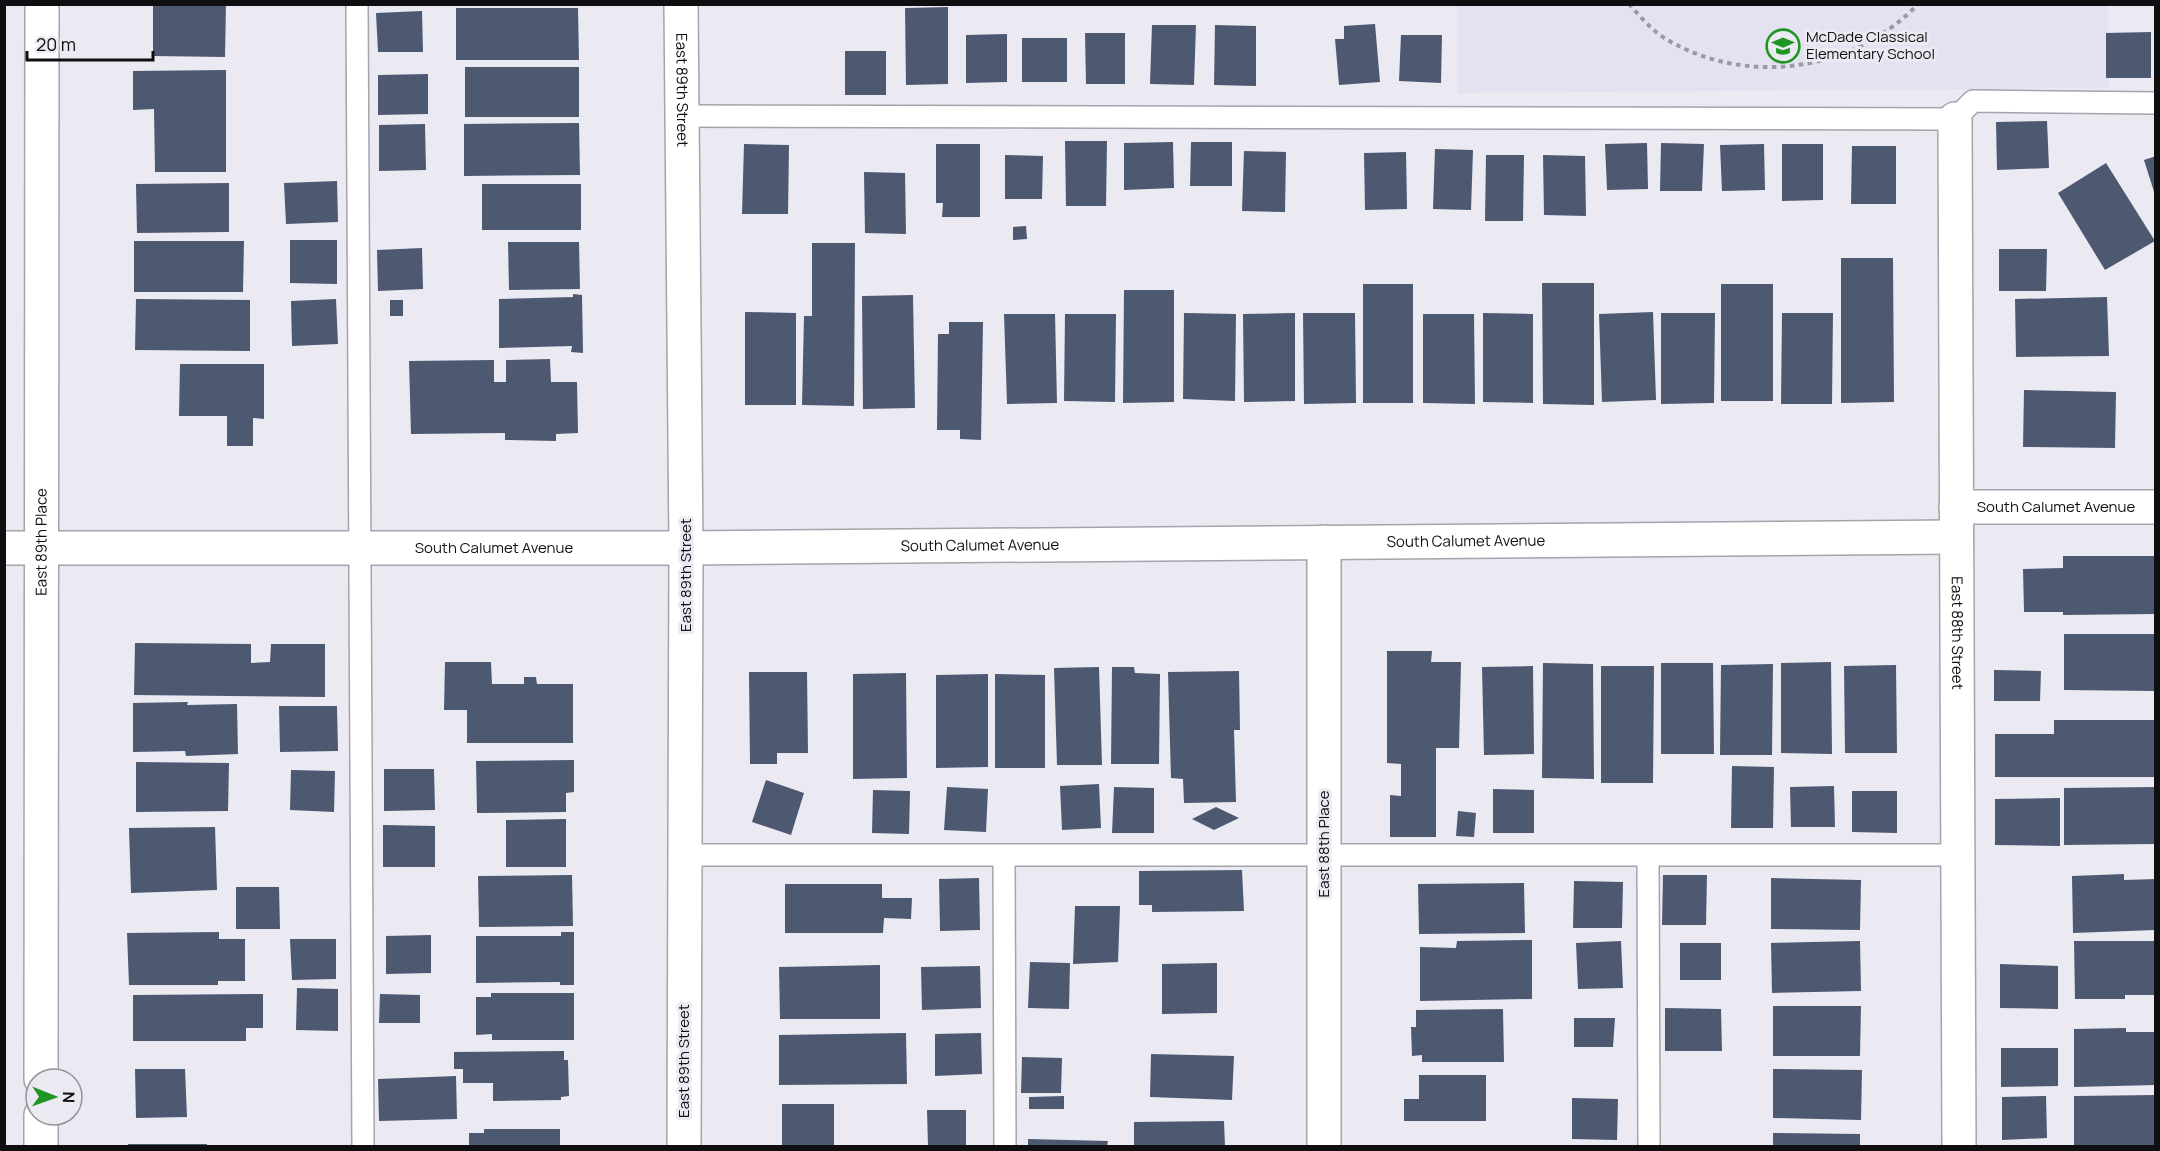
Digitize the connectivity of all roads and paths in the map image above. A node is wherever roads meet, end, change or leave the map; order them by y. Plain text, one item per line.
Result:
1 (42, 4) edge
2 (357, 4) edge
3 (681, 4) edge
4 (1629, 4) edge
5 (1918, 4) edge
6 (2156, 103) edge
7 (682, 116) junction
8 (1955, 119) junction
9 (2156, 507) edge
10 (1956, 522) junction
11 (1324, 542) junction
12 (4, 548) edge
13 (39, 548) junction
14 (362, 548) junction
15 (686, 548) junction
16 (1324, 854) junction
17 (685, 855) junction
18 (1648, 855) junction
19 (1957, 855) junction
20 (1004, 856) junction
21 (41, 1067) edge
22 (41, 1127) edge
23 (41, 1146) edge
24 (363, 1146) edge
25 (684, 1146) edge
26 (1005, 1146) edge
27 (1324, 1146) edge
28 (1649, 1146) edge
29 (1959, 1146) edge

1 - 13 street, East 89th Place
2 - 14 lane
3 - 7 street, East 89th Street
4 - 5 path
6 - 8 lane
7 - 8 lane
7 - 15 street, East 89th Street
8 - 10 street, East 88th Street
9 - 10 street, South Calumet Avenue
10 - 11 street, South Calumet Avenue
10 - 19 street, East 88th Street
11 - 15 street, South Calumet Avenue
11 - 16 street, East 88th Place
12 - 13 street, South Calumet Avenue
13 - 14 street, South Calumet Avenue
13 - 21 street, East 89th Place
14 - 15 street, South Calumet Avenue
14 - 24 lane
15 - 17 street, East 89th Street
16 - 18 lane
16 - 20 lane
16 - 27 street, East 88th Place
17 - 20 lane
17 - 25 street, East 89th Street
18 - 19 lane
18 - 28 lane
19 - 29 street, East 88th Street
20 - 26 lane
22 - 23 street

